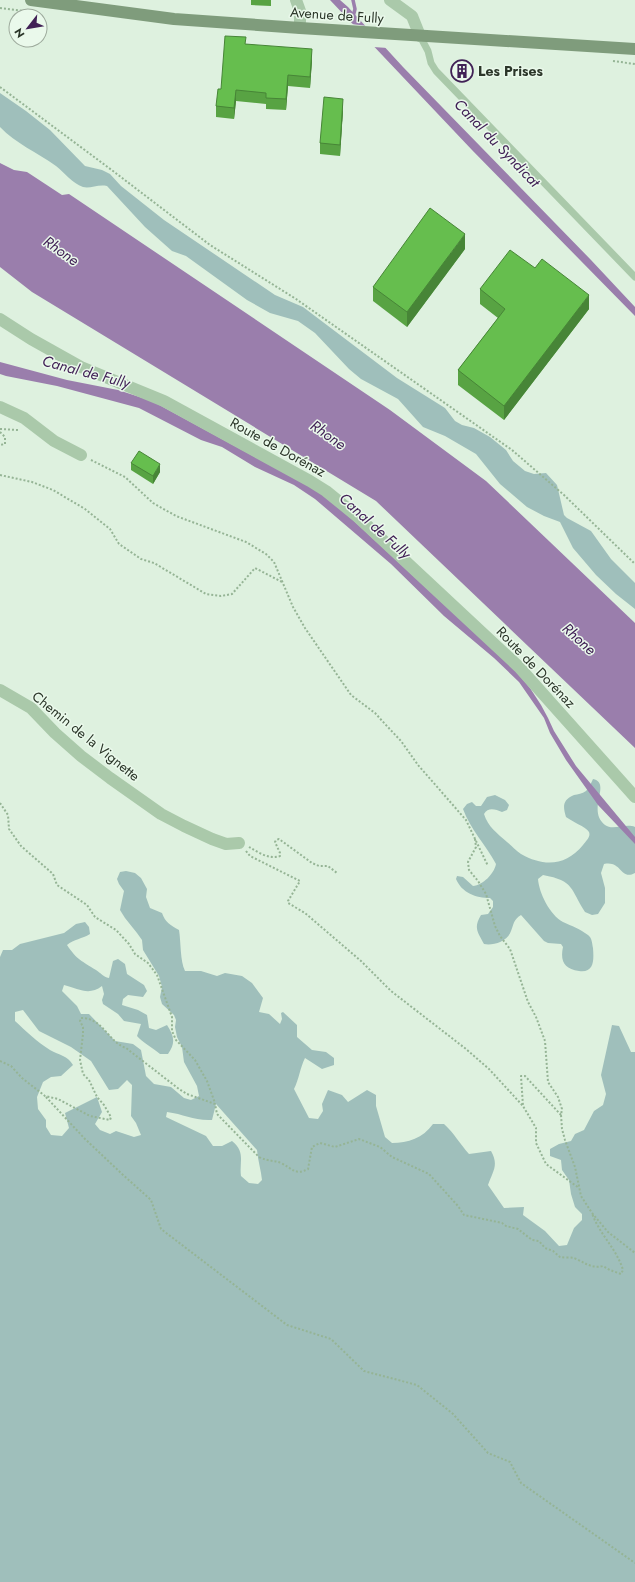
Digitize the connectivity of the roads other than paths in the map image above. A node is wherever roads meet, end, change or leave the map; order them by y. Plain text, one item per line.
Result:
1 (31, 0) edge
2 (296, 0) edge
3 (390, 0) edge
4 (300, 28) junction
5 (420, 36) junction
6 (635, 49) edge
7 (635, 277) edge
8 (0, 319) edge
9 (0, 406) edge
10 (81, 455) road end
11 (0, 690) edge
12 (635, 797) edge
13 (239, 843) road end

1 - 4 main road, Avenue de Fully
2 - 4 street
3 - 5 street
4 - 5 main road, Avenue de Fully
5 - 6 main road
5 - 7 lane
8 - 12 street, Route de Dorénaz
9 - 10 street
11 - 13 street, Chemin de la Vignette

